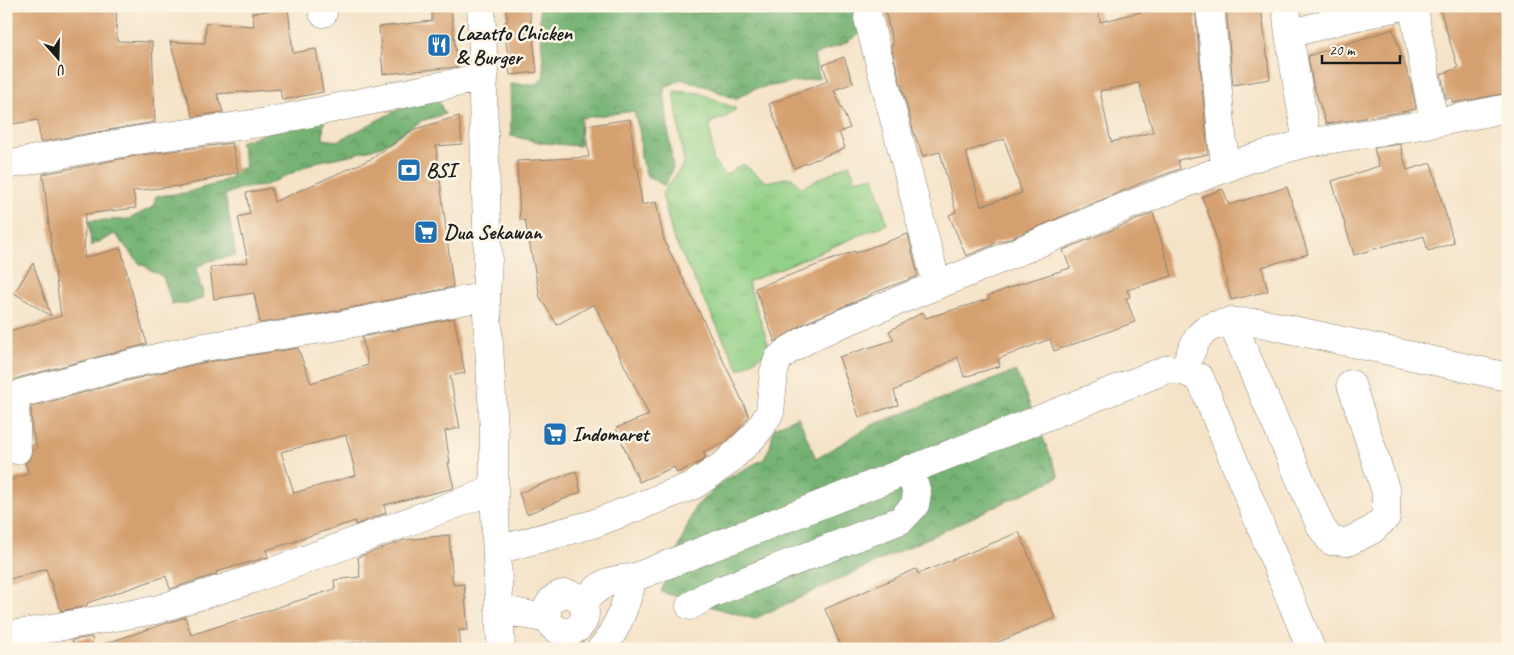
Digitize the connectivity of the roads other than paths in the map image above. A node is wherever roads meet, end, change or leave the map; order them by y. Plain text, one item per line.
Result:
1 (481, 6) edge
2 (1210, 6) edge
3 (1286, 6) edge
4 (1403, 6) edge
5 (1415, 6) edge
6 (868, 18) dead end
7 (1288, 34) junction
8 (484, 88) junction
9 (1508, 108) edge
10 (1434, 123) junction
11 (1307, 143) junction
12 (6, 165) edge
13 (1225, 167) junction
14 (937, 285) junction
15 (486, 296) junction
16 (1231, 321) junction
17 (1183, 371) junction
18 (1508, 377) edge
19 (1350, 384) dead end
20 (17, 450) dead end
21 (909, 469) junction
22 (494, 490) junction
23 (497, 550) junction
24 (633, 578) junction
25 (690, 606) dead end
26 (499, 609) junction
27 (560, 633) edge
28 (21, 639) edge
29 (501, 649) edge
30 (601, 649) edge
31 (1310, 649) edge

1 - 8 street
2 - 13 street
3 - 7 street
4 - 7 street
5 - 10 street
6 - 14 street
7 - 11 street
8 - 12 street
8 - 15 street
9 - 10 street
10 - 11 street
11 - 13 street
13 - 14 street
14 - 23 street
15 - 20 street
15 - 22 street
16 - 17 street
16 - 18 street
16 - 19 street
17 - 21 street
17 - 31 street
21 - 24 street
21 - 25 street
22 - 23 street
22 - 28 street
23 - 26 street
24 - 27 street
24 - 30 street
26 - 27 street
26 - 29 street

